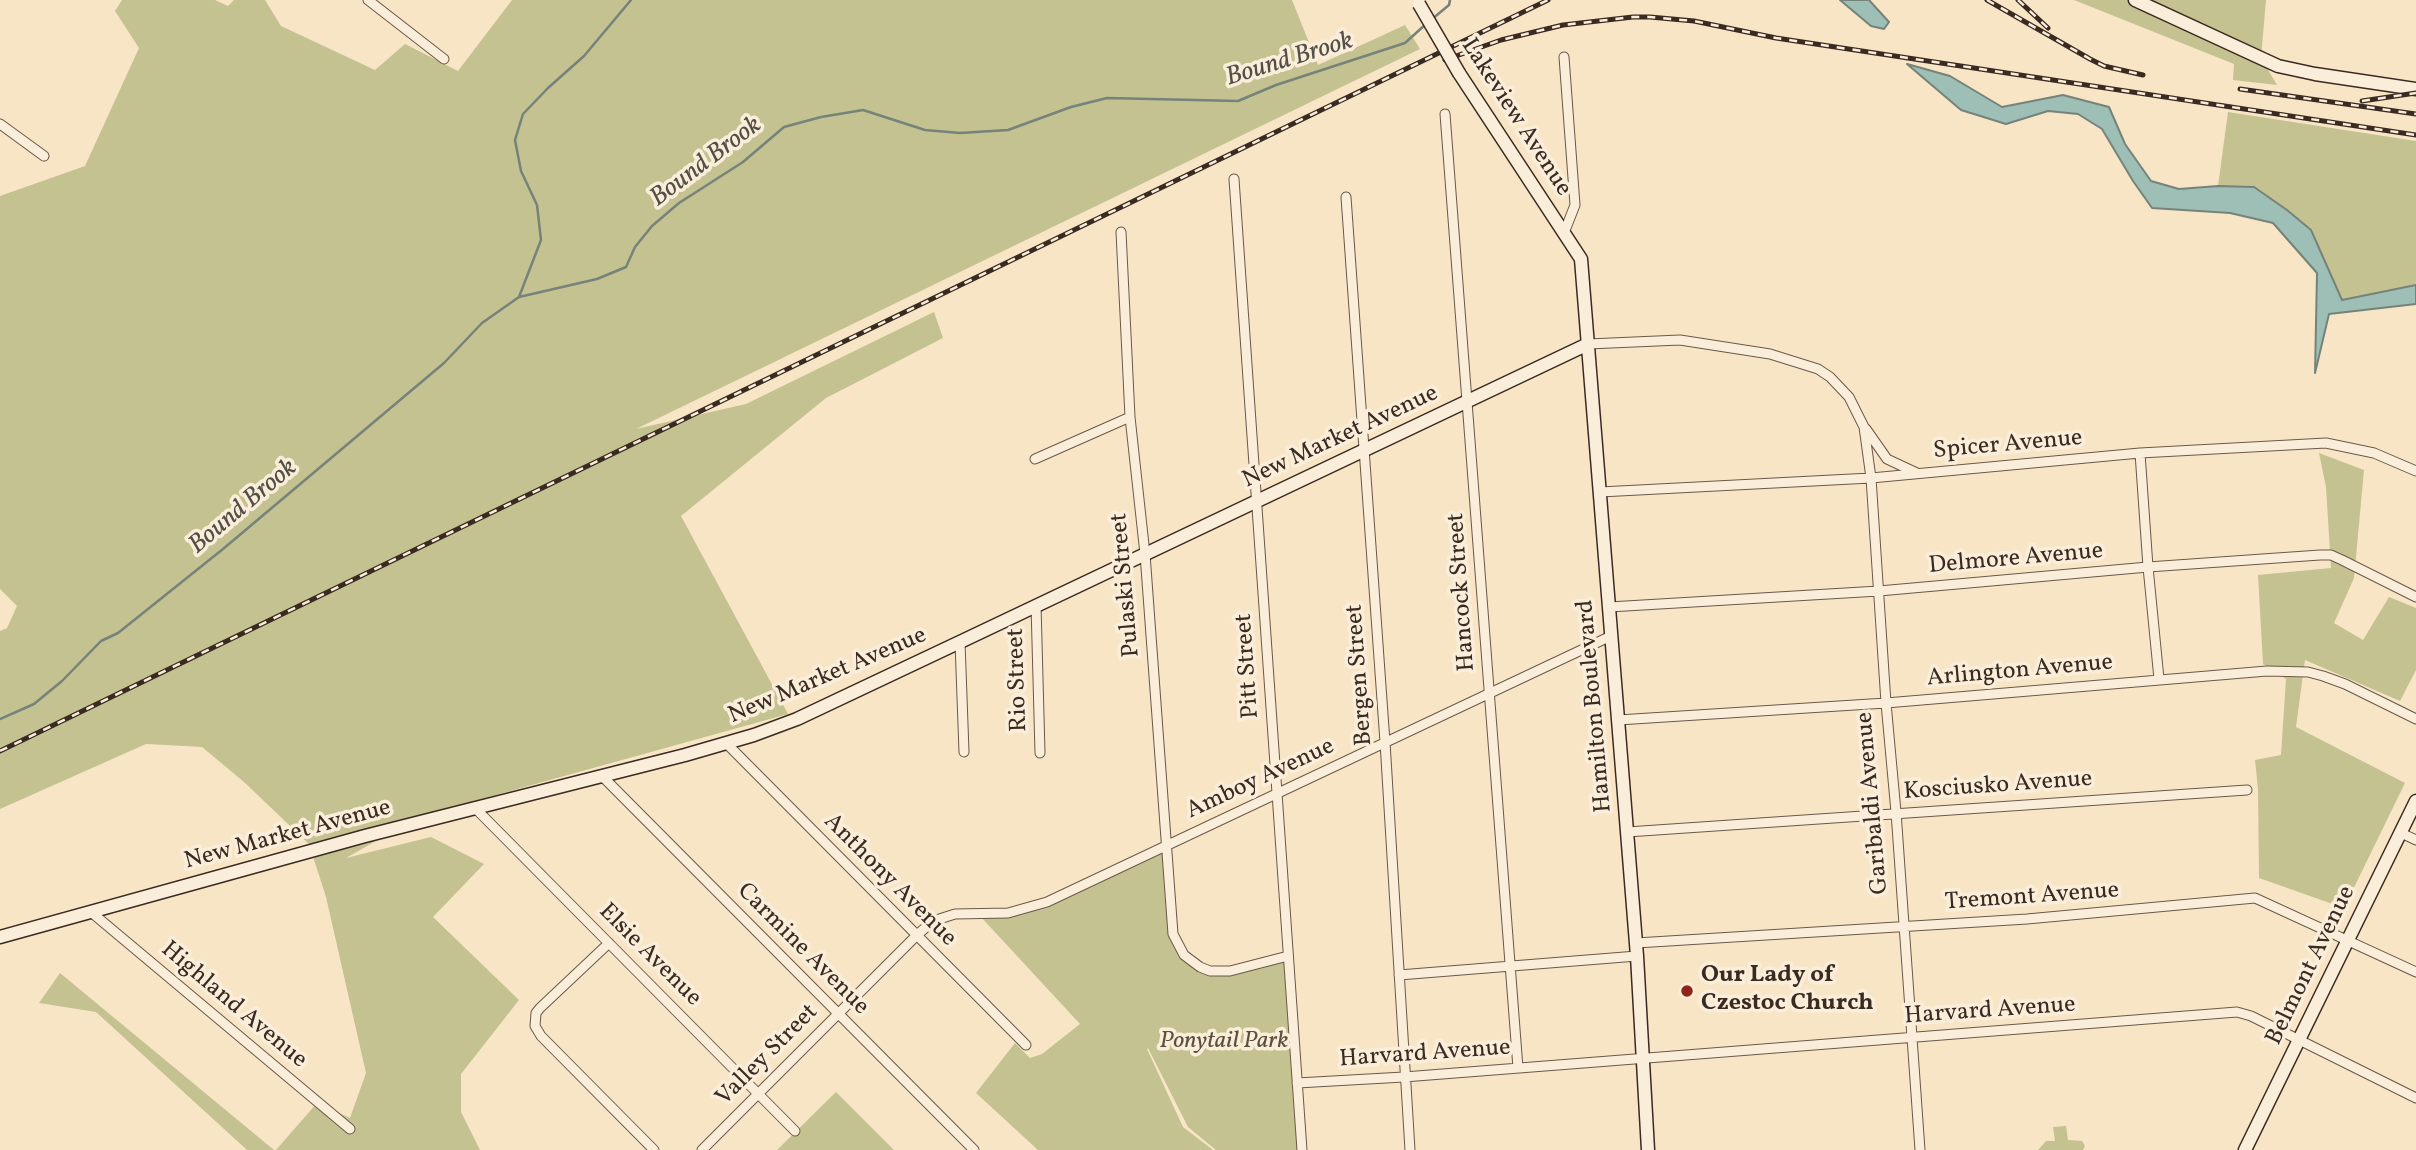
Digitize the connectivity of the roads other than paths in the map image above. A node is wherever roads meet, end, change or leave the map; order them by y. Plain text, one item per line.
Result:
1 (368, 0) edge
2 (2135, 0) edge
3 (1417, 2) edge
4 (1564, 58) dead end
5 (444, 59) dead end
6 (2416, 89) edge
7 (1446, 114) dead end
8 (0, 124) edge
9 (44, 156) dead end
10 (1234, 179) dead end
11 (1346, 197) dead end
12 (1121, 232) dead end
13 (1564, 233) junction
14 (1581, 259) joint
15 (1588, 344) junction
16 (1467, 401) junction
17 (1130, 417) junction
18 (1864, 426) junction
19 (1364, 450) junction
20 (2140, 453) junction
21 (1035, 459) dead end
22 (2416, 471) edge
23 (1919, 474) junction
24 (1871, 478) junction
25 (1600, 492) junction
26 (1256, 501) junction
27 (1145, 554) junction
28 (2148, 567) junction
29 (1879, 591) junction
30 (2416, 597) edge
31 (1036, 606) junction
32 (1609, 607) junction
33 (1611, 636) junction
34 (960, 642) junction
35 (2160, 679) junction
36 (1490, 694) junction
37 (1886, 703) junction
38 (2416, 719) edge
39 (1618, 720) junction
40 (1385, 742) junction
41 (726, 743) junction
42 (964, 752) dead end
43 (1040, 753) dead end
44 (602, 776) junction
45 (2247, 790) dead end
46 (1277, 793) junction
47 (2416, 801) edge
48 (475, 808) junction
49 (1896, 813) junction
50 (1627, 832) junction
51 (2401, 833) junction
52 (2416, 840) edge
53 (1167, 845) junction
54 (1080, 887) joint
55 (91, 912) junction
56 (1903, 927) junction
57 (917, 935) junction
58 (0, 937) edge
59 (2347, 939) junction
60 (609, 943) junction
61 (1636, 949) junction
62 (1288, 956) junction
63 (1510, 964) junction
64 (2416, 972) edge
65 (1399, 975) junction
66 (838, 1014) junction
67 (1910, 1037) junction
68 (2299, 1040) junction
69 (1026, 1045) dead end
70 (1642, 1058) junction
71 (1518, 1068) junction
72 (1404, 1077) junction
73 (1297, 1083) junction
74 (758, 1094) junction
75 (2416, 1098) edge
76 (350, 1129) dead end
77 (795, 1130) dead end
78 (654, 1150) edge
79 (702, 1150) edge
80 (974, 1150) edge
81 (1302, 1150) edge
82 (1410, 1150) edge
83 (1648, 1150) edge
84 (1920, 1150) edge
85 (2245, 1150) edge

1 - 5 street
2 - 6 main road
3 - 13 main road, Lakeview Avenue, bridge
4 - 13 street
7 - 16 street, Hancock Street
8 - 9 street
10 - 26 street, Pitt Street
11 - 19 street, Bergen Street
12 - 17 street, Pulaski Street
13 - 14 main road, Lakeview Avenue
14 - 15 main road, Hamilton Boulevard
15 - 16 main road, New Market Avenue
15 - 18 street
15 - 25 main road, Hamilton Boulevard
16 - 19 main road, New Market Avenue
16 - 36 street, Hancock Street
17 - 21 street
17 - 27 street, Pulaski Street
18 - 23 street
18 - 24 street, Garibaldi Avenue
19 - 26 main road, New Market Avenue
19 - 40 street, Bergen Street
20 - 22 street, Spicer Avenue
20 - 23 street, Spicer Avenue
20 - 28 street
23 - 24 street, Spicer Avenue
24 - 25 street, Spicer Avenue
24 - 29 street, Garibaldi Avenue
25 - 32 main road, Hamilton Boulevard
26 - 27 main road, New Market Avenue
26 - 46 street, Pitt Street
27 - 31 main road, New Market Avenue
27 - 53 street, Pulaski Street
28 - 29 street, Delmore Avenue
28 - 30 street, Delmore Avenue
28 - 35 street
29 - 32 street, Delmore Avenue
29 - 37 street, Garibaldi Avenue
31 - 34 main road, New Market Avenue
31 - 43 street, Rio Street
32 - 33 main road, Hamilton Boulevard
33 - 36 street, Amboy Avenue
33 - 39 main road, Hamilton Boulevard
34 - 41 main road, New Market Avenue
34 - 42 street
35 - 37 street, Arlington Avenue
35 - 38 street, Arlington Avenue
36 - 40 street, Amboy Avenue
36 - 63 street, Hancock Street
37 - 39 street, Arlington Avenue
37 - 49 street, Garibaldi Avenue
39 - 50 main road, Hamilton Boulevard
40 - 46 street, Amboy Avenue
40 - 65 street, Bergen Street
41 - 44 main road, New Market Avenue
41 - 57 street, Anthony Avenue
44 - 48 main road, New Market Avenue
44 - 66 street, Carmine Avenue
45 - 49 street, Kosciusko Avenue
46 - 53 street, Amboy Avenue
46 - 62 street, Pitt Street
47 - 51 main road, Belmont Avenue
48 - 55 main road, New Market Avenue
48 - 60 street, Elsie Avenue
49 - 50 street, Kosciusko Avenue
49 - 56 street, Garibaldi Avenue
50 - 61 main road, Hamilton Boulevard
51 - 52 street
51 - 59 main road, Belmont Avenue
53 - 54 street, Amboy Avenue
53 - 62 street, Pulaski Street
54 - 57 street, Valley Street
55 - 58 main road, New Market Avenue
55 - 76 street, Highland Avenue
56 - 59 street, Tremont Avenue
56 - 61 street, Tremont Avenue
56 - 67 street, Garibaldi Avenue
57 - 66 street, Valley Street
57 - 69 street, Anthony Avenue
59 - 64 street, Tremont Avenue
59 - 68 main road, Belmont Avenue
60 - 74 street, Elsie Avenue
60 - 78 street
61 - 63 street, Tremont Avenue
61 - 70 main road, Hamilton Boulevard
62 - 73 street, Pitt Street
63 - 65 street, Tremont Avenue
63 - 71 street, Hancock Street
65 - 72 street, Bergen Street
66 - 74 street, Valley Street
66 - 80 street, Carmine Avenue
67 - 68 street, Harvard Avenue
67 - 70 street, Harvard Avenue
67 - 84 street, Garibaldi Avenue
68 - 75 street, Harvard Avenue
68 - 85 main road, Belmont Avenue
70 - 71 street, Harvard Avenue
70 - 83 main road, Hamilton Boulevard
71 - 72 street, Harvard Avenue
72 - 73 street, Harvard Avenue
72 - 82 street, Bergen Street
73 - 81 street, Pitt Street
74 - 77 street, Elsie Avenue
74 - 79 street, Valley Street

